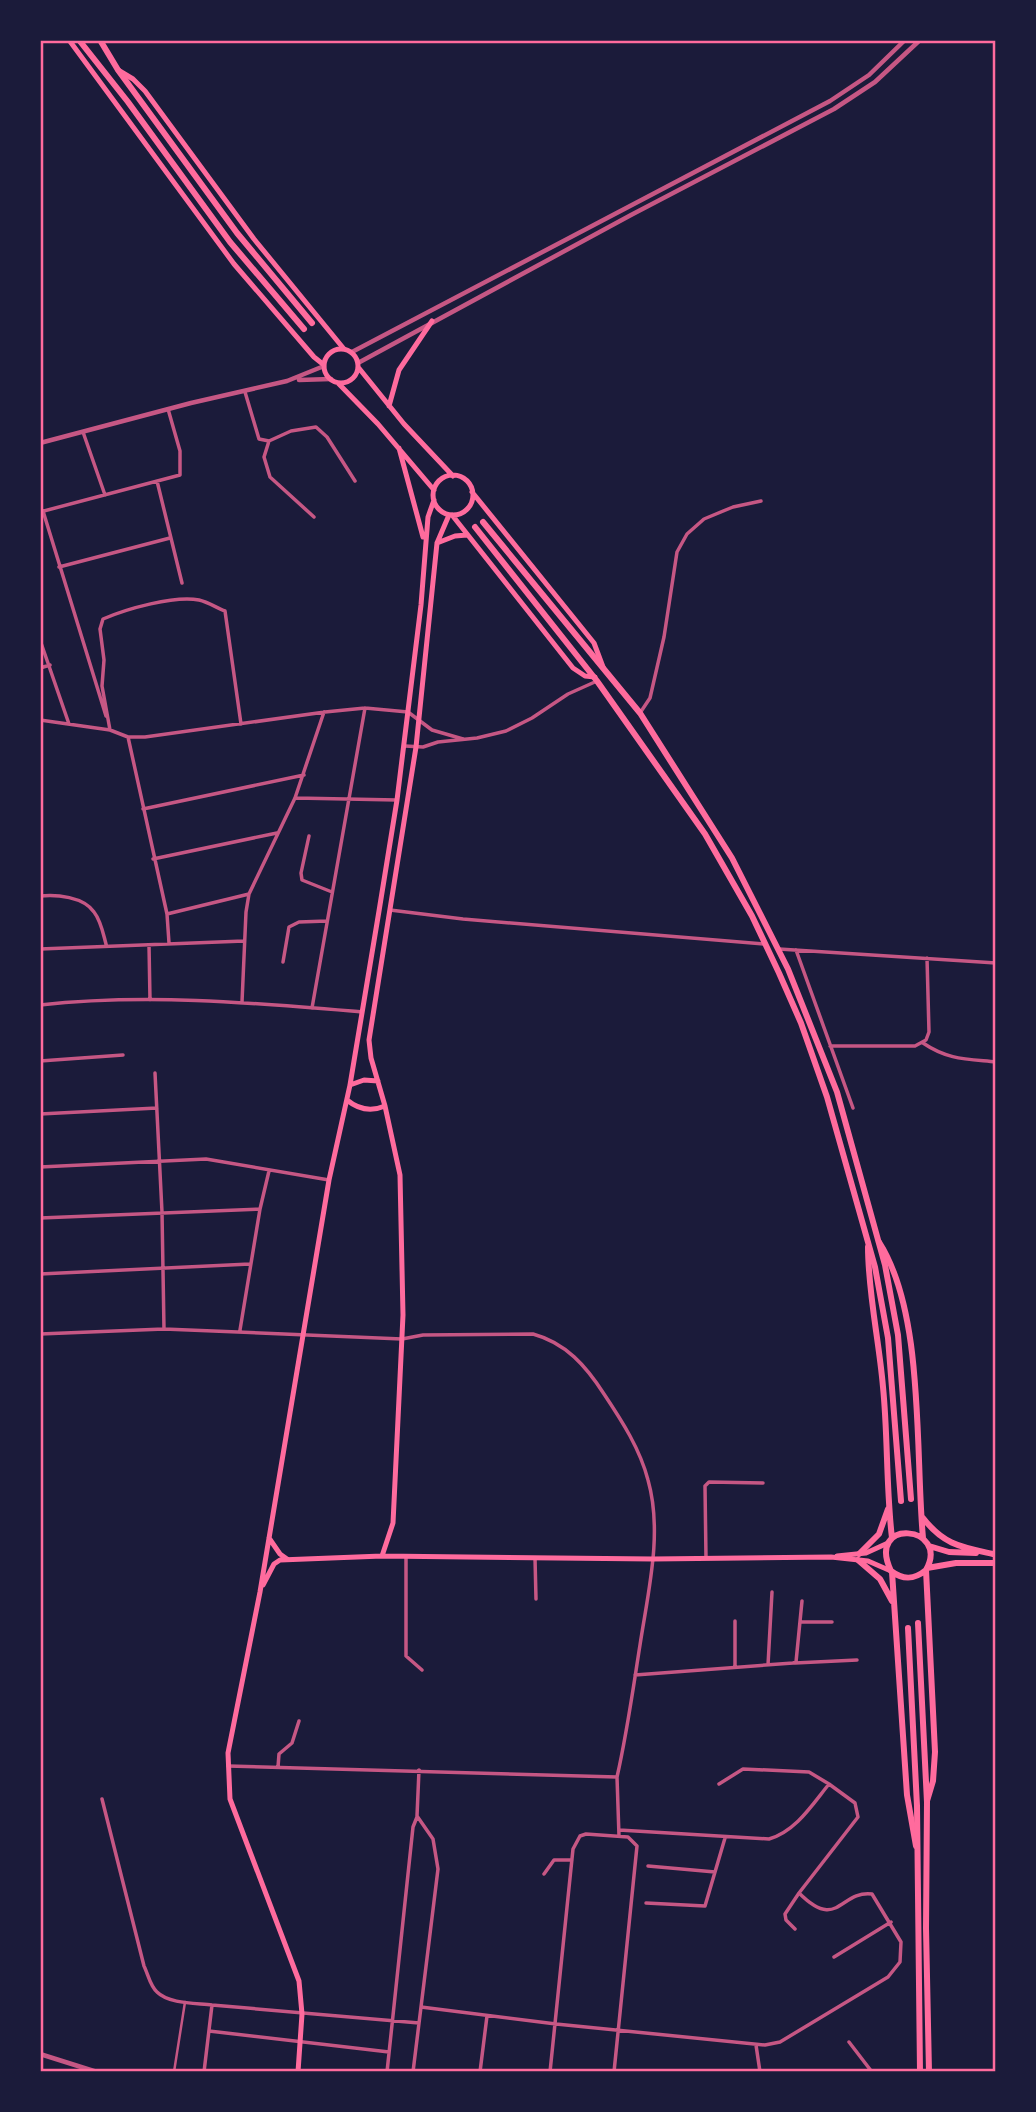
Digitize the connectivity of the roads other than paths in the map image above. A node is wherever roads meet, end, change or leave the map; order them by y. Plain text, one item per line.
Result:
1 (69, 40) edge
2 (79, 40) edge
3 (100, 40) edge
4 (905, 40) edge
5 (920, 40) edge
6 (118, 70) junction
7 (432, 321) junction
8 (312, 323) dead end
9 (304, 329) dead end
10 (344, 349) junction
11 (352, 352) junction
12 (324, 365) junction
13 (358, 365) junction
14 (331, 379) junction
15 (287, 381) junction
16 (338, 383) junction
17 (245, 392) junction
18 (389, 407) junction
19 (168, 409) junction
20 (83, 432) junction
21 (269, 441) junction
22 (40, 443) edge
23 (398, 445) junction
24 (453, 476) junction
25 (157, 481) junction
26 (355, 481) dead end
27 (434, 490) junction
28 (472, 492) junction
29 (105, 495) junction
30 (434, 500) junction
31 (761, 501) dead end
32 (41, 511) edge
33 (450, 515) junction
34 (314, 517) dead end
35 (483, 522) dead end
36 (475, 527) dead end
37 (467, 535) junction
38 (170, 538) junction
39 (437, 543) junction
40 (425, 544) junction
41 (59, 567) junction
42 (182, 583) dead end
43 (40, 640) edge
44 (50, 665) junction
45 (40, 668) edge
46 (603, 670) junction
47 (596, 679) junction
48 (365, 708) junction
49 (324, 712) junction
50 (408, 712) junction
51 (640, 713) junction
52 (40, 720) edge
53 (418, 720) junction
54 (69, 724) junction
55 (241, 724) junction
56 (110, 730) junction
57 (128, 737) junction
58 (463, 739) junction
59 (404, 746) junction
60 (416, 747) junction
61 (304, 775) junction
62 (295, 798) junction
63 (348, 798) junction
64 (397, 800) junction
65 (143, 808) junction
66 (277, 833) junction
67 (309, 836) dead end
68 (153, 859) junction
69 (332, 892) junction
70 (249, 894) junction
71 (40, 896) edge
72 (390, 910) junction
73 (167, 914) junction
74 (327, 921) junction
75 (244, 941) junction
76 (169, 943) junction
77 (106, 944) junction
78 (766, 944) junction
79 (149, 945) junction
80 (40, 948) edge
81 (779, 949) junction
82 (796, 950) junction
83 (927, 958) junction
84 (283, 962) dead end
85 (996, 963) edge
86 (150, 1000) junction
87 (242, 1002) junction
88 (40, 1005) edge
89 (313, 1007) junction
90 (362, 1012) junction
91 (923, 1043) junction
92 (830, 1046) junction
93 (123, 1055) dead end
94 (40, 1061) edge
95 (996, 1062) edge
96 (155, 1073) dead end
97 (378, 1081) junction
98 (350, 1085) junction
99 (347, 1100) junction
100 (385, 1106) junction
101 (157, 1108) junction
102 (853, 1108) dead end
103 (40, 1114) edge
104 (160, 1160) junction
105 (40, 1167) edge
106 (269, 1171) junction
107 (329, 1180) junction
108 (260, 1209) junction
109 (162, 1212) junction
110 (40, 1218) edge
111 (879, 1242) junction
112 (869, 1243) junction
113 (250, 1265) junction
114 (164, 1268) junction
115 (40, 1274) edge
116 (164, 1329) junction
117 (239, 1331) junction
118 (40, 1334) edge
119 (303, 1335) junction
120 (401, 1339) junction
121 (763, 1483) dead end
122 (911, 1499) dead end
123 (901, 1501) dead end
124 (890, 1503) junction
125 (922, 1517) junction
126 (268, 1536) junction
127 (923, 1538) junction
128 (890, 1541) junction
129 (929, 1546) junction
130 (995, 1554) edge
131 (382, 1556) junction
132 (406, 1557) junction
133 (858, 1557) junction
134 (535, 1558) junction
135 (706, 1558) junction
136 (287, 1559) junction
137 (653, 1559) junction
138 (996, 1563) edge
139 (927, 1569) junction
140 (891, 1572) junction
141 (260, 1592) junction
142 (772, 1592) dead end
143 (536, 1599) dead end
144 (802, 1601) dead end
145 (894, 1608) junction
146 (735, 1621) dead end
147 (800, 1622) junction
148 (832, 1622) dead end
149 (918, 1623) dead end
150 (908, 1628) dead end
151 (857, 1660) dead end
152 (793, 1663) junction
153 (768, 1665) junction
154 (735, 1667) junction
155 (422, 1670) dead end
156 (635, 1675) junction
157 (299, 1721) dead end
158 (227, 1766) junction
159 (278, 1767) junction
160 (419, 1770) junction
161 (617, 1777) junction
162 (719, 1784) dead end
163 (829, 1784) junction
164 (103, 1799) dead end
165 (927, 1802) junction
166 (417, 1816) junction
167 (619, 1830) junction
168 (619, 1836) junction
169 (725, 1838) junction
170 (917, 1852) junction
171 (572, 1860) junction
172 (648, 1866) dead end
173 (715, 1872) junction
174 (544, 1874) dead end
175 (799, 1893) junction
176 (646, 1903) dead end
177 (891, 1922) junction
178 (794, 1928) dead end
179 (834, 1957) dead end
180 (185, 2002) junction
181 (212, 2006) junction
182 (421, 2007) junction
183 (302, 2014) junction
184 (487, 2016) junction
185 (392, 2021) junction
186 (419, 2024) junction
187 (556, 2024) junction
188 (618, 2030) junction
189 (209, 2031) junction
190 (849, 2042) dead end
191 (301, 2043) junction
192 (757, 2045) junction
193 (389, 2052) junction
194 (40, 2054) edge
195 (870, 2071) edge
196 (97, 2072) edge
197 (174, 2072) edge
198 (204, 2072) edge
199 (298, 2072) edge
200 (387, 2072) edge
201 (413, 2072) edge
202 (480, 2072) edge
203 (550, 2072) edge
204 (614, 2072) edge
205 (760, 2072) edge
206 (920, 2072) edge
207 (929, 2072) edge

1 - 12 main road
2 - 9 main road
3 - 6 main road
4 - 11 street
5 - 7 street
6 - 8 main road
6 - 10 main road
7 - 13 street
7 - 18 main road
10 - 11 main road
10 - 12 main road
11 - 13 main road
12 - 14 main road
12 - 15 street
13 - 16 main road
13 - 18 main road
14 - 15 street
14 - 16 main road
15 - 17 street
16 - 23 main road
17 - 19 street
17 - 21 street
18 - 24 main road
19 - 20 street
19 - 25 street
20 - 22 street
20 - 29 street
21 - 26 street
21 - 34 street
23 - 27 main road
23 - 40 main road
24 - 27 main road
24 - 28 main road
25 - 29 street
25 - 38 street
27 - 30 main road
28 - 33 main road
28 - 46 main road
29 - 32 street
30 - 33 main road
30 - 40 main road
31 - 51 street
32 - 41 street
33 - 37 main road
33 - 39 main road
35 - 46 main road
36 - 47 main road
37 - 39 main road
37 - 47 main road
38 - 41 street
38 - 42 street
39 - 53 main road
40 - 50 main road
41 - 56 street
43 - 44 street
44 - 45 street
44 - 54 street
46 - 51 main road
47 - 58 street
47 - 78 main road
48 - 49 street
48 - 50 street
48 - 63 street
49 - 55 street
49 - 61 street
50 - 53 street
50 - 59 main road
51 - 81 main road
52 - 54 street
53 - 58 street
53 - 60 main road
54 - 56 street
55 - 56 street
55 - 57 street
56 - 57 street
57 - 65 street
58 - 60 street
59 - 60 street
59 - 64 main road
60 - 72 main road
61 - 62 street
61 - 65 street
62 - 63 street
62 - 66 street
63 - 64 street
63 - 69 street
64 - 90 main road
65 - 68 street
66 - 68 street
66 - 70 street
67 - 69 street
68 - 73 street
69 - 74 street
70 - 73 street
70 - 75 street
71 - 77 street
72 - 78 street
72 - 97 main road
73 - 76 street
74 - 84 street
74 - 89 street
75 - 76 street
75 - 87 street
76 - 79 street
77 - 79 street
77 - 80 street
78 - 112 main road
79 - 86 street
81 - 82 street
81 - 111 main road
82 - 83 street
82 - 92 street
83 - 85 street
83 - 91 street
86 - 87 street
86 - 88 street
87 - 89 street
89 - 90 street
90 - 98 main road
91 - 92 street
91 - 95 street
92 - 102 street
93 - 94 street
96 - 101 street
97 - 98 main road
97 - 100 main road
98 - 99 main road
99 - 100 main road
99 - 107 main road
100 - 120 main road
101 - 103 street
101 - 104 street
104 - 105 street
104 - 106 street
104 - 109 street
106 - 107 street
106 - 108 street
107 - 119 main road
108 - 109 street
108 - 113 street
109 - 110 street
109 - 114 street
111 - 122 main road
111 - 125 main road
112 - 123 main road
112 - 124 main road
113 - 114 street
113 - 117 street
114 - 115 street
114 - 116 street
116 - 117 street
116 - 118 street
117 - 119 street
119 - 120 street
119 - 126 main road
120 - 131 main road
120 - 137 street
121 - 135 street
124 - 128 main road
124 - 133 main road
125 - 127 main road
125 - 130 main road
126 - 136 main road
126 - 141 main road
127 - 128 main road
127 - 129 main road
128 - 133 main road
128 - 140 main road
129 - 130 main road
129 - 139 main road
131 - 132 main road
131 - 136 main road
132 - 134 main road
132 - 155 street
133 - 135 main road
133 - 140 main road
133 - 145 main road
134 - 137 main road
134 - 143 street
135 - 137 main road
136 - 141 main road
137 - 156 street
138 - 139 main road
139 - 140 main road
139 - 165 main road
140 - 145 main road
141 - 158 main road
142 - 153 street
144 - 147 street
145 - 170 main road
146 - 154 street
147 - 148 street
147 - 152 street
149 - 165 main road
150 - 170 main road
151 - 152 street
152 - 153 street
153 - 154 street
154 - 156 street
156 - 161 street
157 - 159 street
158 - 159 street
158 - 183 main road
159 - 160 street
160 - 161 street
160 - 166 street
161 - 167 street
162 - 163 street
163 - 169 street
163 - 175 street
164 - 180 street
165 - 207 main road
166 - 182 street
166 - 185 street
167 - 168 street
167 - 169 street
168 - 171 street
168 - 188 street
169 - 173 street
170 - 206 main road
171 - 174 street
171 - 187 street
172 - 173 street
173 - 176 street
175 - 177 street
175 - 178 street
177 - 179 street
177 - 192 street
180 - 181 street
180 - 197 street
181 - 183 street
181 - 189 street
182 - 184 street
182 - 186 street
183 - 185 street
183 - 191 main road
184 - 187 street
184 - 202 street
185 - 186 street
185 - 193 street
186 - 201 street
187 - 188 street
187 - 203 street
188 - 192 street
188 - 204 street
189 - 191 street
189 - 198 street
190 - 195 street
191 - 193 street
191 - 199 main road
192 - 205 street
193 - 200 street
194 - 196 street

